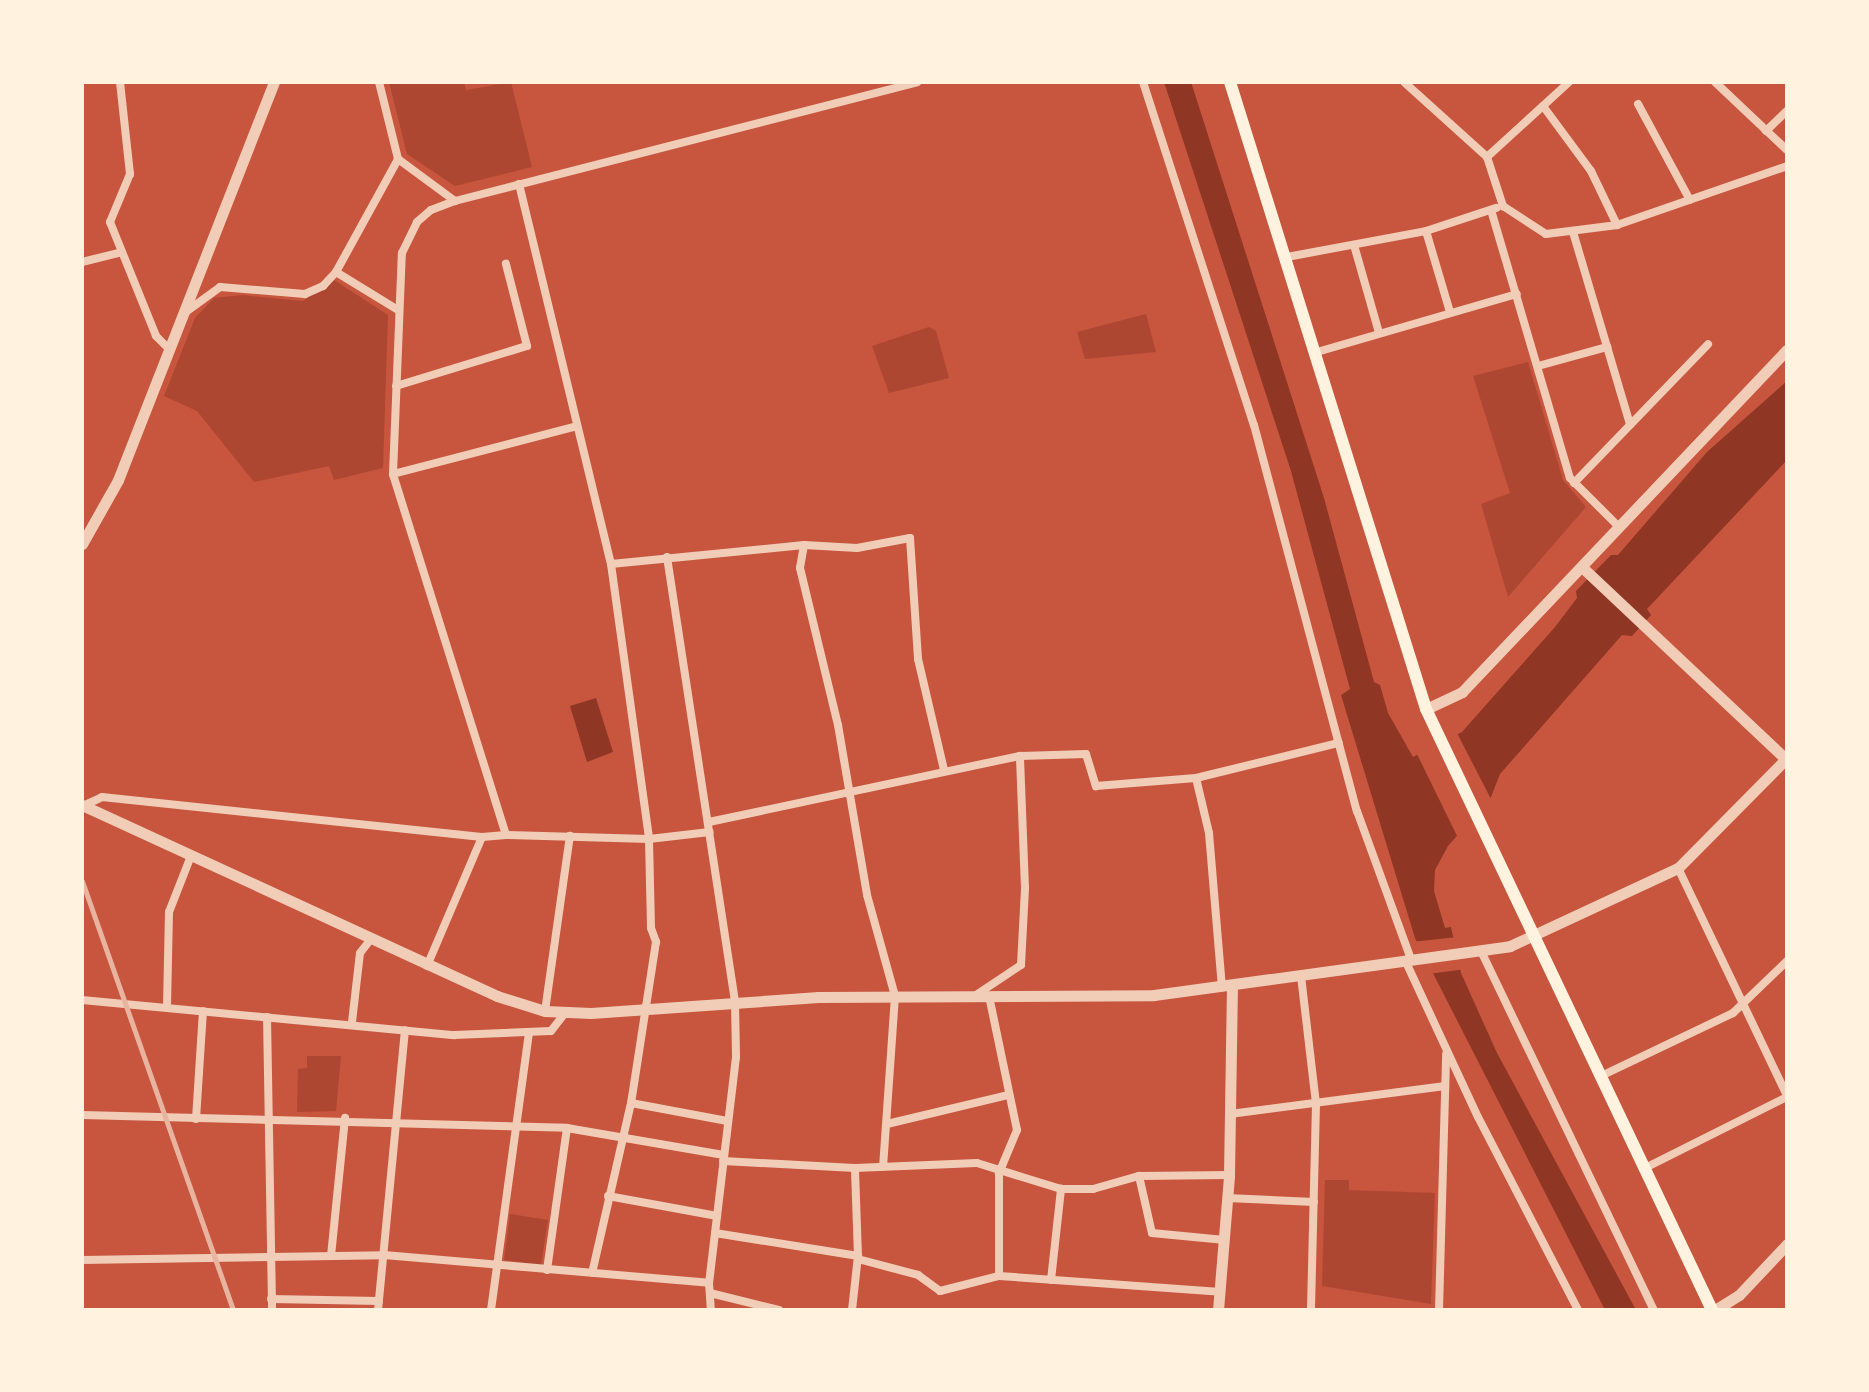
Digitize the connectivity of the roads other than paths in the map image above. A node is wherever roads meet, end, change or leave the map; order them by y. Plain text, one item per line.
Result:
1 (120, 82) edge
2 (274, 82) edge
3 (379, 82) edge
4 (917, 82) edge
5 (1143, 82) edge
6 (1230, 82) edge
7 (1404, 82) edge
8 (1569, 82) edge
9 (1715, 82) edge
10 (1638, 104) dead end
11 (1543, 106) junction
12 (1787, 111) edge
13 (1766, 131) junction
14 (1787, 150) edge
15 (1487, 157) junction
16 (398, 159) junction
17 (1787, 166) edge
18 (519, 184) junction
19 (1690, 200) junction
20 (455, 201) junction
21 (1503, 206) junction
22 (1491, 210) junction
23 (1617, 225) junction
24 (1426, 231) junction
25 (1573, 232) junction
26 (1354, 245) junction
27 (119, 253) junction
28 (1287, 257) junction
29 (82, 262) edge
30 (506, 264) dead end
31 (336, 272) junction
32 (1517, 294) junction
33 (398, 310) junction
34 (1450, 312) junction
35 (183, 314) junction
36 (1379, 333) junction
37 (1708, 344) dead end
38 (1607, 347) junction
39 (169, 349) junction
40 (1787, 350) edge
41 (1317, 352) junction
42 (1538, 366) junction
43 (396, 386) junction
44 (1630, 425) junction
45 (577, 426) junction
46 (393, 474) junction
47 (1574, 483) junction
48 (1619, 527) junction
49 (82, 544) edge
50 (804, 545) junction
51 (667, 557) junction
52 (611, 564) junction
53 (1586, 570) junction
54 (1426, 709) junction
55 (1339, 743) junction
56 (1020, 756) junction
57 (1786, 759) edge
58 (944, 770) junction
59 (1196, 778) junction
60 (850, 789) junction
61 (82, 806) edge
62 (709, 822) junction
63 (710, 832) junction
64 (506, 835) junction
65 (570, 836) junction
66 (482, 837) junction
67 (649, 839) junction
68 (191, 856) junction
69 (1678, 868) junction
70 (1533, 938) junction
71 (370, 940) junction
72 (1481, 951) junction
73 (1411, 959) junction
74 (1787, 961) edge
75 (427, 966) junction
76 (1301, 976) junction
77 (1227, 986) junction
78 (895, 996) junction
79 (975, 996) junction
80 (989, 996) junction
81 (82, 1000) edge
82 (735, 1003) junction
83 (1743, 1006) junction
84 (167, 1007) junction
85 (644, 1009) junction
86 (203, 1011) junction
87 (545, 1011) junction
88 (565, 1013) junction
89 (267, 1017) junction
90 (352, 1022) junction
91 (405, 1030) junction
92 (529, 1033) junction
93 (1446, 1049) junction
94 (1601, 1076) junction
95 (1445, 1086) junction
96 (1008, 1095) junction
97 (1787, 1096) edge
98 (631, 1103) junction
99 (1316, 1104) junction
100 (1230, 1114) junction
101 (82, 1115) edge
102 (345, 1118) junction
103 (196, 1119) junction
104 (270, 1119) junction
105 (397, 1120) junction
106 (727, 1121) junction
107 (887, 1124) junction
108 (519, 1126) junction
109 (567, 1128) junction
110 (623, 1134) junction
111 (723, 1158) junction
112 (883, 1167) junction
113 (1647, 1167) junction
114 (855, 1168) junction
115 (999, 1173) junction
116 (1229, 1175) junction
117 (1139, 1176) junction
118 (1061, 1189) junction
119 (608, 1196) junction
120 (1227, 1198) junction
121 (1314, 1202) junction
122 (717, 1216) junction
123 (715, 1233) junction
124 (1225, 1240) junction
125 (1787, 1244) edge
126 (271, 1254) junction
127 (384, 1255) junction
128 (331, 1256) junction
129 (858, 1258) junction
130 (82, 1260) edge
131 (498, 1266) junction
132 (547, 1270) junction
133 (592, 1273) junction
134 (999, 1276) junction
135 (1051, 1280) junction
136 (710, 1288) junction
137 (1220, 1292) junction
138 (271, 1299) junction
139 (379, 1305) edge
140 (272, 1310) edge
141 (491, 1310) edge
142 (711, 1310) edge
143 (779, 1310) edge
144 (852, 1310) edge
145 (1218, 1310) edge
146 (1311, 1310) edge
147 (1439, 1310) edge
148 (1578, 1310) edge
149 (1654, 1310) edge
150 (1713, 1310) edge

1 - 27 street
2 - 35 street
3 - 16 street
4 - 18 street
5 - 55 street
6 - 28 main road
7 - 15 street
8 - 11 street
9 - 13 street
10 - 19 street
11 - 15 street
11 - 23 street
12 - 13 street
13 - 14 street
15 - 21 street
16 - 20 street
16 - 31 street
17 - 19 street
18 - 20 street
18 - 45 street
19 - 23 street
20 - 33 street
21 - 22 street
21 - 25 street
22 - 24 street
22 - 32 street
23 - 25 street
24 - 26 street
24 - 34 street
25 - 38 street
26 - 28 street
26 - 36 street
27 - 29 street
27 - 39 street
28 - 41 main road
30 - 43 street
31 - 33 street
31 - 35 street
32 - 34 street
32 - 42 street
33 - 43 street
34 - 36 street
35 - 39 street
36 - 41 street
37 - 44 street
38 - 42 street
38 - 44 street
39 - 49 street
40 - 48 street
41 - 54 main road
42 - 47 street
43 - 46 street
44 - 47 street
45 - 46 street
45 - 52 street
46 - 64 street
47 - 48 street
48 - 53 street
50 - 51 street
50 - 58 street
50 - 60 street
51 - 52 street
51 - 62 street
52 - 67 street
53 - 54 street
53 - 57 street
54 - 70 main road
55 - 59 street
55 - 73 street
56 - 58 street
56 - 59 street
56 - 79 street
57 - 69 street
58 - 60 street
59 - 77 street
60 - 62 street
60 - 78 street
61 - 66 street
61 - 68 street
62 - 63 street
63 - 67 street
63 - 82 street
64 - 65 street
64 - 66 street
65 - 67 street
65 - 87 street
66 - 75 street
67 - 85 street
68 - 71 street
68 - 84 street
69 - 70 street
69 - 83 street
70 - 72 street
70 - 94 main road
71 - 75 street
71 - 90 street
72 - 73 street
72 - 149 street
73 - 76 street
73 - 93 street
74 - 83 street
75 - 87 street
76 - 77 street
76 - 99 street
77 - 80 street
77 - 100 street
78 - 79 street
78 - 82 street
78 - 107 street
79 - 80 street
80 - 96 street
81 - 84 street
82 - 85 street
82 - 106 street
83 - 94 street
83 - 97 street
84 - 86 street
85 - 88 street
85 - 98 street
86 - 89 street
86 - 103 street
87 - 88 street
88 - 92 street
89 - 90 street
89 - 104 street
90 - 91 street
91 - 92 street
91 - 105 street
92 - 108 street
93 - 95 street
93 - 148 street
94 - 113 main road
95 - 99 street
95 - 147 street
96 - 107 street
96 - 115 street
97 - 113 street
98 - 106 street
98 - 110 street
99 - 100 street
99 - 121 street
100 - 116 street
101 - 103 street
102 - 104 street
102 - 105 street
102 - 128 street
103 - 104 street
104 - 126 street
105 - 108 street
105 - 127 street
106 - 111 street
107 - 112 street
108 - 109 street
108 - 131 street
109 - 110 street
109 - 132 street
110 - 111 street
110 - 119 street
111 - 114 street
111 - 122 street
112 - 114 street
112 - 115 street
113 - 150 main road
114 - 129 street
115 - 118 street
115 - 134 street
116 - 117 street
116 - 120 street
117 - 118 street
117 - 124 street
118 - 135 street
119 - 122 street
119 - 133 street
120 - 121 street
120 - 124 street
121 - 146 street
122 - 123 street
123 - 129 street
123 - 136 street
124 - 137 street
125 - 150 street
126 - 128 street
126 - 130 street
126 - 138 street
127 - 128 street
127 - 131 street
127 - 139 street
129 - 134 street
129 - 144 street
131 - 132 street
131 - 141 street
132 - 133 street
133 - 136 street
134 - 135 street
135 - 137 street
136 - 142 street
136 - 143 street
137 - 145 street
138 - 139 street
138 - 140 street

